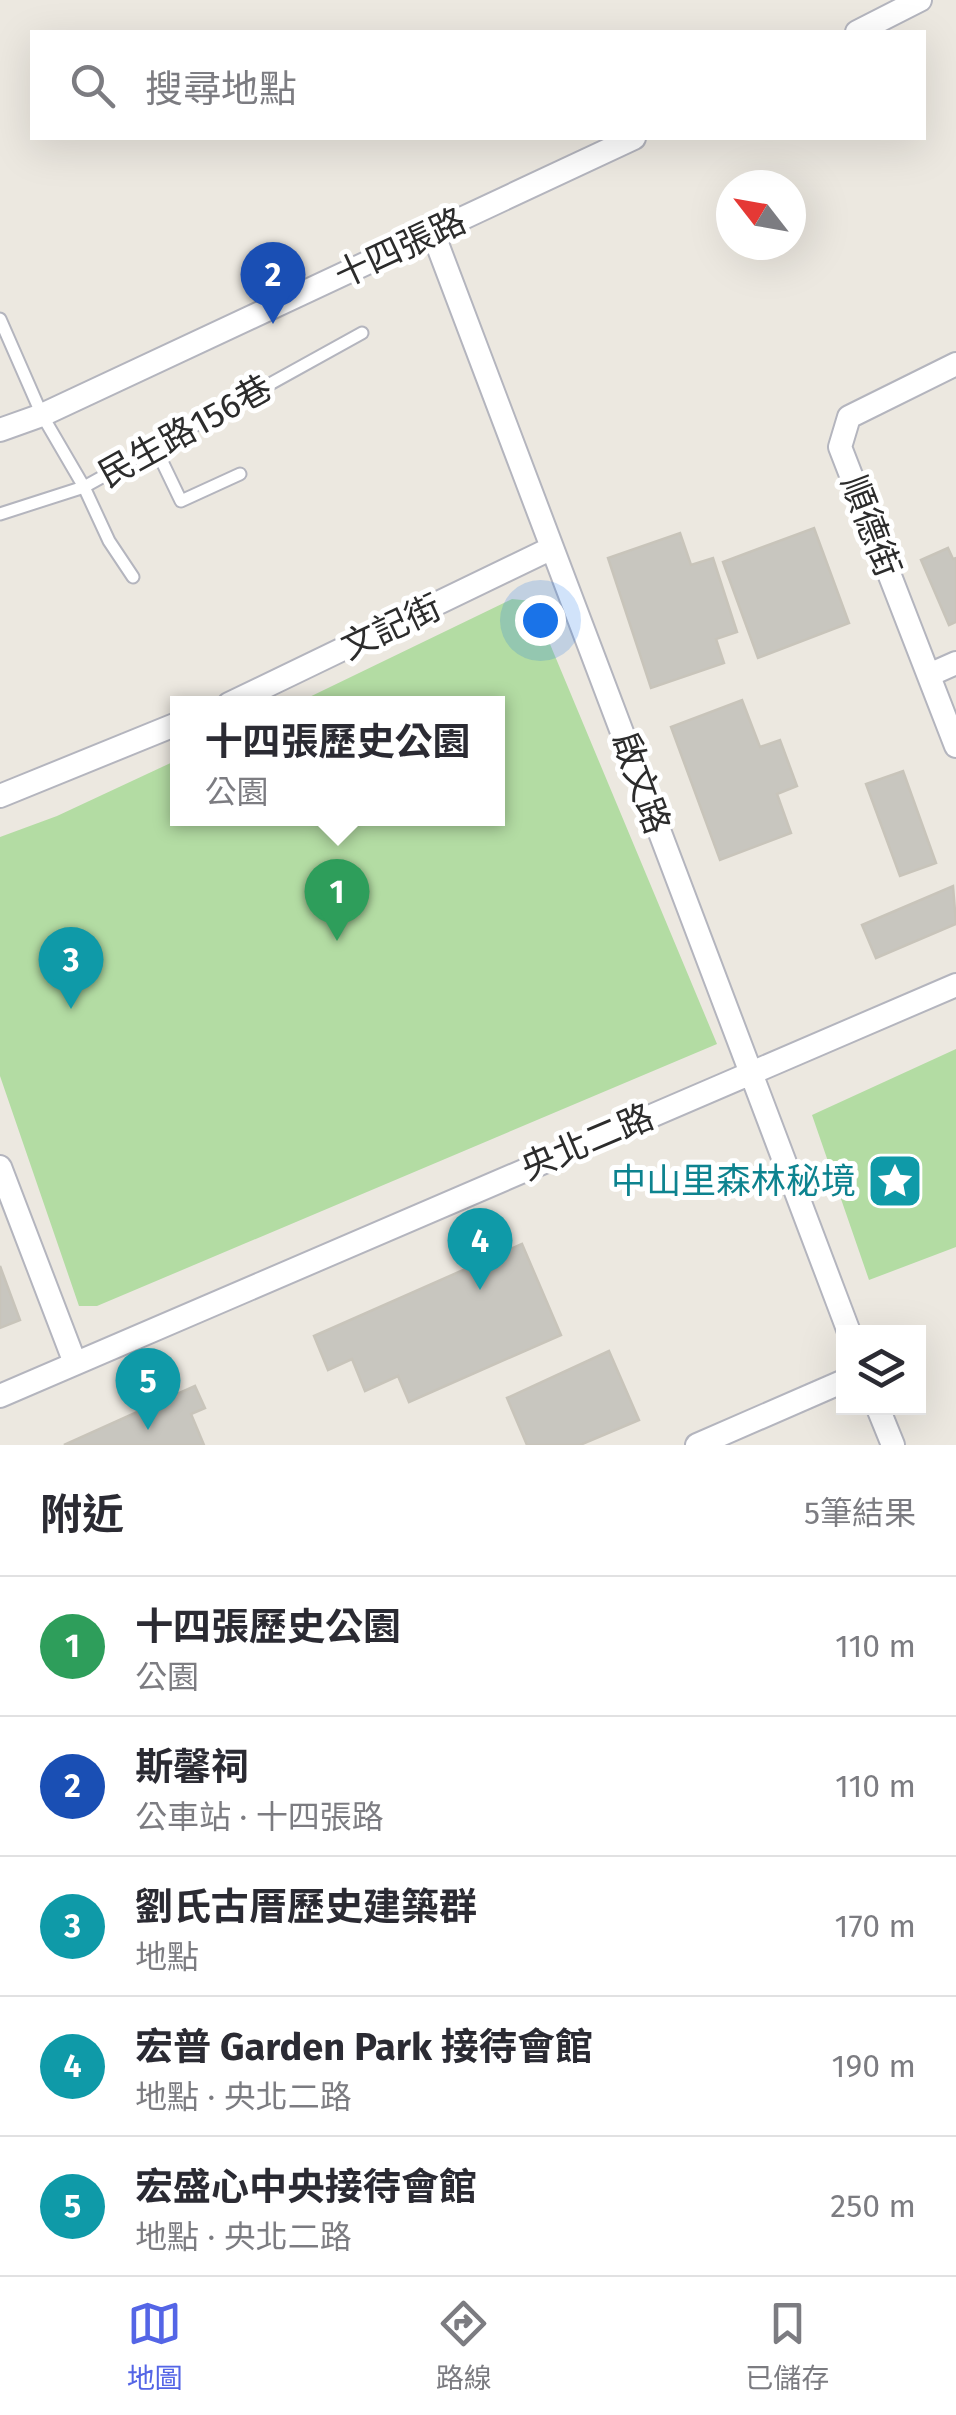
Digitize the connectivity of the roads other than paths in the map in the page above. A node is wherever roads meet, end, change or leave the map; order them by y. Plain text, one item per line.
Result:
1 (920, 0) edge
2 (861, 30) edge
3 (630, 140) edge
4 (433, 233) junction
5 (0, 318) edge
6 (362, 332) dead end
7 (956, 364) edge
8 (42, 415) junction
9 (0, 430) edge
10 (156, 448) junction
11 (240, 474) dead end
12 (84, 487) junction
13 (0, 514) edge
14 (552, 548) junction
15 (133, 578) dead end
16 (956, 662) edge
17 (929, 675) junction
18 (246, 696) edge
19 (170, 727) edge
20 (956, 746) edge
21 (0, 796) edge
22 (956, 985) edge
23 (750, 1072) junction
24 (0, 1167) edge
25 (846, 1325) edge
26 (75, 1363) junction
27 (836, 1384) edge
28 (0, 1396) edge
29 (881, 1415) edge
30 (697, 1445) edge
31 (894, 1445) edge

1 - 2 street
3 - 4 street, 十四張路
4 - 8 street, 十四張路
4 - 14 street, 啟文路
5 - 8 lane
6 - 10 lane, 民生路156巷
7 - 17 street, 順德街
8 - 9 street, 十四張路
8 - 12 lane
10 - 11 lane
10 - 12 lane, 民生路156巷
12 - 13 lane, 民生路156巷
12 - 15 lane
14 - 18 street, 文記街
14 - 23 street, 啟文路
16 - 17 street
17 - 20 street, 順德街
19 - 21 street
22 - 23 street, 央北二路
23 - 25 street, 啟文路
23 - 26 street, 央北二路
24 - 26 street
26 - 28 street, 央北二路
27 - 30 street
29 - 31 street

